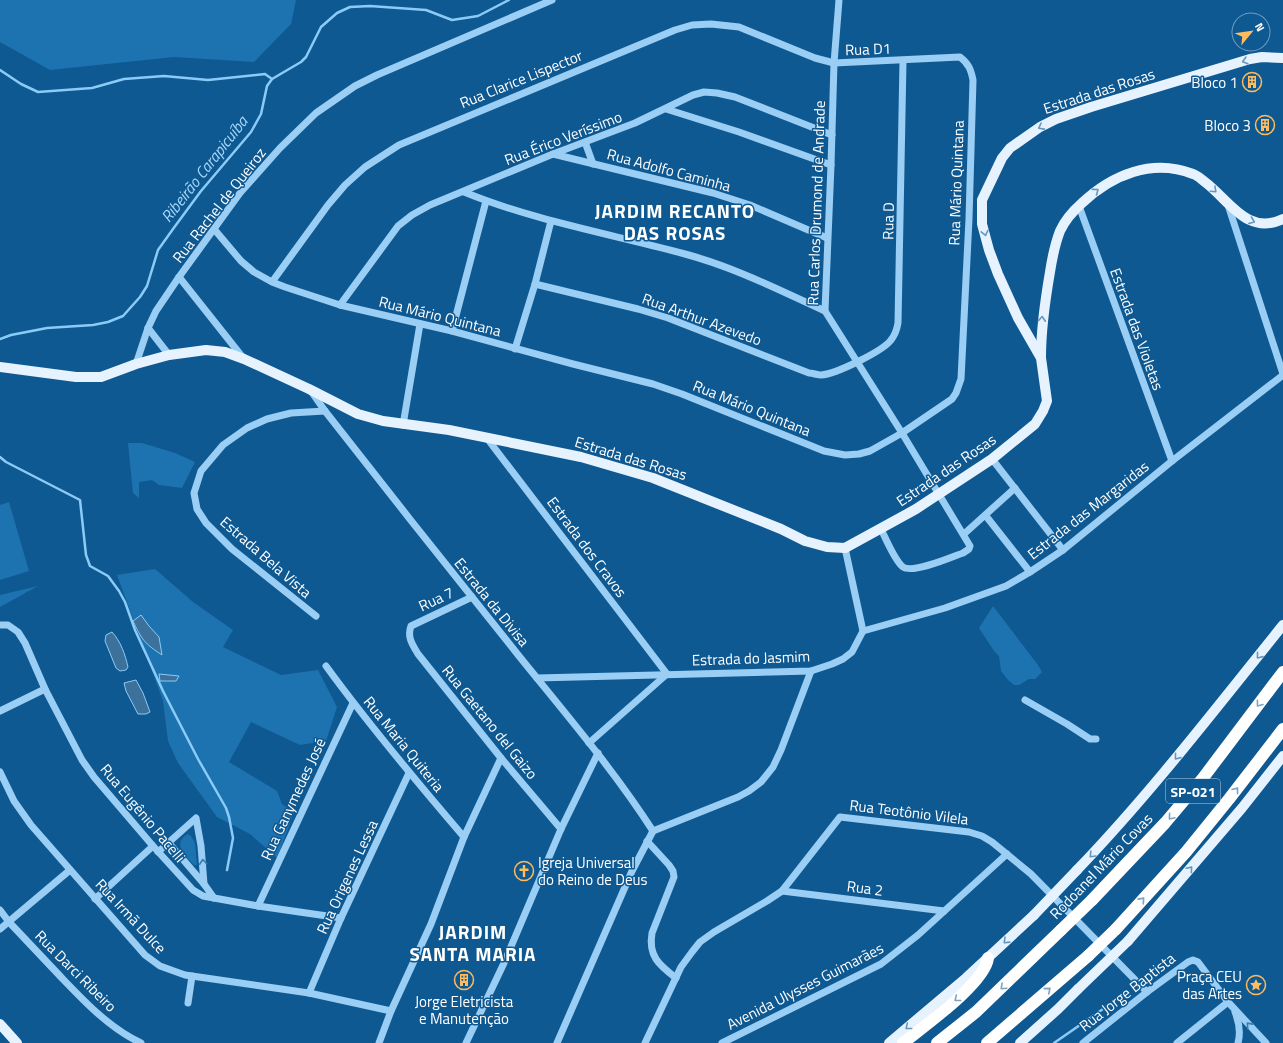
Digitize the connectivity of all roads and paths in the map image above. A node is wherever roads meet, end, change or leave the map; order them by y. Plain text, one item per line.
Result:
1 (552, 0) edge
2 (838, 0) edge
3 (960, 58) joint
4 (1283, 58) edge
5 (903, 61) junction
6 (834, 63) junction
7 (666, 109) junction
8 (832, 135) junction
9 (585, 142) junction
10 (553, 154) junction
11 (593, 164) junction
12 (831, 165) junction
13 (464, 192) junction
14 (486, 201) junction
15 (1227, 202) junction
16 (1079, 206) junction
17 (1283, 219) edge
18 (551, 221) junction
19 (214, 229) junction
20 (827, 238) junction
21 (179, 277) junction
22 (272, 282) junction
23 (536, 284) junction
24 (340, 305) junction
25 (824, 311) junction
26 (420, 324) junction
27 (148, 328) junction
28 (452, 331) junction
29 (516, 349) junction
30 (169, 355) junction
31 (1041, 358) junction
32 (244, 359) junction
33 (857, 363) junction
34 (136, 364) junction
35 (0, 367) edge
36 (1283, 374) edge
37 (309, 389) junction
38 (325, 411) junction
39 (403, 425) junction
40 (902, 433) junction
41 (486, 437) junction
42 (992, 459) junction
43 (1172, 461) junction
44 (1015, 488) junction
45 (938, 494) junction
46 (986, 516) junction
47 (881, 529) junction
48 (964, 534) junction
49 (845, 548) junction
50 (1063, 550) junction
51 (1030, 572) junction
52 (472, 597) junction
53 (316, 616) dead end
54 (0, 625) edge
55 (1283, 625) edge
56 (411, 626) joint
57 (863, 631) junction
58 (326, 666) dead end
59 (811, 671) junction
60 (1283, 672) edge
61 (667, 674) junction
62 (537, 678) junction
63 (46, 689) junction
64 (1025, 700) dead end
65 (352, 703) junction
66 (0, 711) edge
67 (1283, 729) edge
68 (1096, 739) dead end
69 (589, 743) junction
70 (598, 753) junction
71 (1283, 756) edge
72 (501, 758) junction
73 (0, 772) edge
74 (409, 773) junction
75 (561, 829) junction
76 (653, 831) junction
77 (464, 837) junction
78 (647, 841) junction
79 (168, 842) junction
80 (153, 846) junction
81 (158, 852) junction
82 (1006, 854) junction
83 (70, 870) junction
84 (204, 884) junction
85 (782, 891) junction
86 (214, 898) junction
87 (95, 899) junction
88 (258, 906) junction
89 (0, 910) edge
90 (944, 911) junction
91 (342, 918) junction
92 (9, 922) junction
93 (0, 930) edge
94 (988, 958) junction
95 (192, 976) junction
96 (676, 978) junction
97 (1147, 992) junction
98 (309, 993) junction
99 (188, 1003) dead end
100 (1231, 1005) junction
101 (391, 1011) junction
102 (0, 1024) edge
103 (128, 1037) junction
104 (18, 1043) edge
105 (121, 1043) edge
106 (141, 1043) edge
107 (379, 1043) edge
108 (466, 1043) edge
109 (557, 1043) edge
110 (645, 1043) edge
111 (722, 1043) edge
112 (889, 1043) edge
113 (903, 1043) edge
114 (937, 1043) edge
115 (988, 1043) edge
116 (1020, 1043) edge
117 (1082, 1043) edge
118 (1177, 1043) edge
119 (1238, 1043) edge
120 (1266, 1043) edge

1 - 19 street, Rua Rachel de Queiroz
2 - 6 street, Rua Carlos Drumond de Andrade
3 - 5 street, Rua D1
3 - 40 street, Rua Mário Quintana
4 -> 31 main road, Estrada das Rosas
5 - 6 street, Rua D1
5 - 33 street, Rua D
6 - 8 street, Rua Carlos Drumond de Andrade
6 - 22 street, Rua Clarice Lispector
7 - 8 street, Rua Érico Veríssimo
7 - 9 street, Rua Érico Veríssimo
7 - 12 street
8 - 12 street, Rua Carlos Drumond de Andrade
9 - 10 street, Rua Érico Veríssimo
9 - 11 street, Rua Adolfo Caminha
10 - 11 street, Rua Adolfo Caminha
10 - 13 street, Rua Érico Veríssimo
11 - 20 street, Rua Adolfo Caminha
12 - 20 street, Rua Carlos Drumond de Andrade
13 - 14 street
13 - 24 street, Rua Érico Veríssimo
14 - 18 street
14 - 28 street
16 -> 15 main road
15 -> 17 main road
15 - 36 street
31 -> 16 main road
16 - 43 street, Estrada das Violetas
18 - 23 street
18 - 25 street
19 - 21 street, Rua Rachel de Queiroz
19 - 22 street, Rua Mário Quintana
20 - 25 street, Rua Carlos Drumond de Andrade
21 - 27 street, Rua Rachel de Queiroz
21 - 32 street
22 - 24 street, Rua Mário Quintana
23 - 29 street
23 - 33 street, Rua Arthur Azevedo
24 - 26 street, Rua Mário Quintana
25 - 33 street, Rua Carlos Drumond de Andrade
26 - 28 street, Rua Mário Quintana
26 - 39 street
27 - 30 street
27 - 34 street, Rua Rachel de Queiroz
28 - 29 street, Rua Mário Quintana
29 - 40 street, Rua Mário Quintana
30 - 32 main road, Estrada das Rosas
30 - 34 main road, Estrada das Rosas
31 - 42 main road, Estrada das Rosas
32 - 37 main road, Estrada das Rosas
33 - 40 street, Rua Carlos Drumond de Andrade
34 - 35 main road, Estrada das Rosas
36 - 43 street, Estrada das Margaridas
37 - 38 street, Estrada da Divisa
37 - 39 main road, Estrada das Rosas
38 - 52 street, Estrada da Divisa
38 - 53 street, Estrada Bela Vista
39 - 41 main road, Estrada das Rosas
40 - 45 street, Rua Carlos Drumond de Andrade
41 - 49 main road, Estrada das Rosas
41 - 61 street, Estrada dos Cravos
42 - 44 street
42 - 45 main road, Estrada das Rosas
43 - 50 street, Estrada das Margaridas
44 - 46 street
44 - 50 street
45 - 47 main road, Estrada das Rosas
45 - 48 street, Rua Carlos Drumond de Andrade
46 - 48 street
46 - 51 street
47 - 48 street
47 - 49 main road, Estrada das Rosas
49 - 57 street
50 - 51 street, Estrada das Margaridas
51 - 57 street, Estrada das Margaridas
52 - 56 street, Rua 7
52 - 62 street, Estrada da Divisa
54 - 63 street, Rua Eugênio Pacelli
55 -> 94 main road, bridge
56 - 72 street, Rua Gaetano del Gaizo
57 - 59 street, Estrada do Jasmim
58 - 65 street, Rua Maria Quiteria
59 - 61 street, Estrada do Jasmim
59 - 76 street
60 -> 114 highway, Rodoanel Mário Covas / SP-021, bridge
61 - 62 street, Estrada do Jasmim
61 - 69 street
62 - 69 street, Estrada da Divisa
63 - 66 street
63 - 80 street, Rua Eugênio Pacelli
64 - 68 street
65 - 74 street, Rua Maria Quiteria
65 - 88 street, Rua Ganymedes José
115 -> 67 highway, SP-021, bridge
69 - 70 street, Estrada da Divisa
70 - 75 street
70 - 76 street, Estrada da Divisa
116 -> 71 main road, bridge
72 - 75 street, Rua Gaetano del Gaizo
72 - 77 street
73 - 83 street, Rua Irmã Dulce
74 - 77 street, Rua Maria Quiteria
74 - 91 street, Rua Origenes Lessa
75 - 108 street
76 - 78 street
77 - 101 street
78 - 96 street
78 - 109 street
79 - 81 street
79 - 84 street
84 -> 79 street
80 - 81 street, Rua Eugênio Pacelli
80 - 87 street
81 - 86 street, Rua Eugênio Pacelli
82 - 85 street, Rua Teotônio Vilela
82 - 90 street, Avenida Ulysses Guimarães
82 - 97 street, Rua Teotônio Vilela
83 - 87 street, Rua Irmã Dulce
83 - 92 street
84 - 86 street
85 - 90 street, Rua 2
85 - 96 street, Rua Teotônio Vilela
86 - 88 street, Rua Eugênio Pacelli
87 - 95 street, Rua Irmã Dulce
88 - 91 street, Rua Eugênio Pacelli
89 - 92 street, Rua Darci Ribeiro
90 - 111 street, Avenida Ulysses Guimarães
91 - 98 street, Rua Origenes Lessa
92 - 93 street
92 - 103 street, Rua Darci Ribeiro
94 -> 112 main road
94 -> 113 highway
95 - 98 street, Rua Irmã Dulce
95 - 99 street
96 - 110 street, Rua Teotônio Vilela
97 - 100 street, Rua Jorge Baptista
97 - 117 street, Rua Jorge Baptista
98 - 101 street, Rua Irmã Dulce
100 - 118 street
100 - 119 street
120 -> 100 street
101 - 107 street
102 - 104 main road
103 - 105 street
103 - 106 street, Rua Darci Ribeiro

